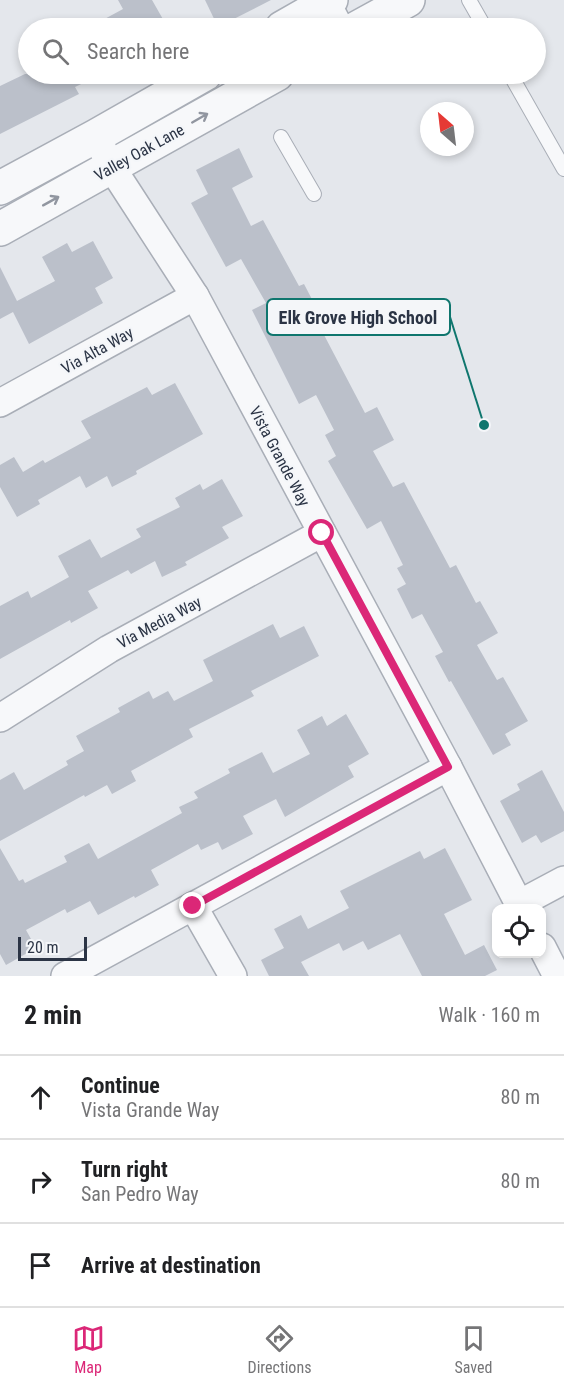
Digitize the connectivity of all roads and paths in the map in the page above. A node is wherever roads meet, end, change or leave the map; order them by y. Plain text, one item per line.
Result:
1 (408, 0) edge
2 (469, 0) edge
3 (331, 8) edge
4 (306, 18) edge
5 (375, 18) edge
6 (479, 18) edge
7 (187, 84) edge
8 (260, 84) edge
9 (516, 84) edge
10 (96, 136) junction
11 (281, 137) dead end
12 (112, 168) junction
13 (564, 169) edge
14 (0, 188) edge
15 (314, 194) dead end
16 (0, 229) edge
17 (195, 296) junction
18 (0, 403) edge
19 (322, 533) junction
20 (0, 718) edge
21 (448, 767) junction
22 (564, 880) edge
23 (519, 904) edge
24 (523, 904) edge
25 (193, 906) junction
26 (546, 955) edge
27 (65, 976) edge
28 (232, 976) edge
29 (557, 976) edge

1 - 5 street
2 - 6 lane
3 - 4 street
7 - 10 street, Valley Oak Lane
12 -> 8 street, Valley Oak Lane
9 - 13 lane
10 - 12 street, Vista Grande Way
10 - 14 street, Valley Oak Lane
11 - 15 lane
16 -> 12 street, Valley Oak Lane
12 - 17 street, Vista Grande Way
17 - 18 street, Via Alta Way
17 - 19 street, Vista Grande Way
19 - 20 street, Via Media Way
19 - 21 street, Vista Grande Way
21 - 23 street, Vista Grande Way
21 - 25 street
22 - 24 street
25 - 27 street
25 - 28 street
26 - 29 street

